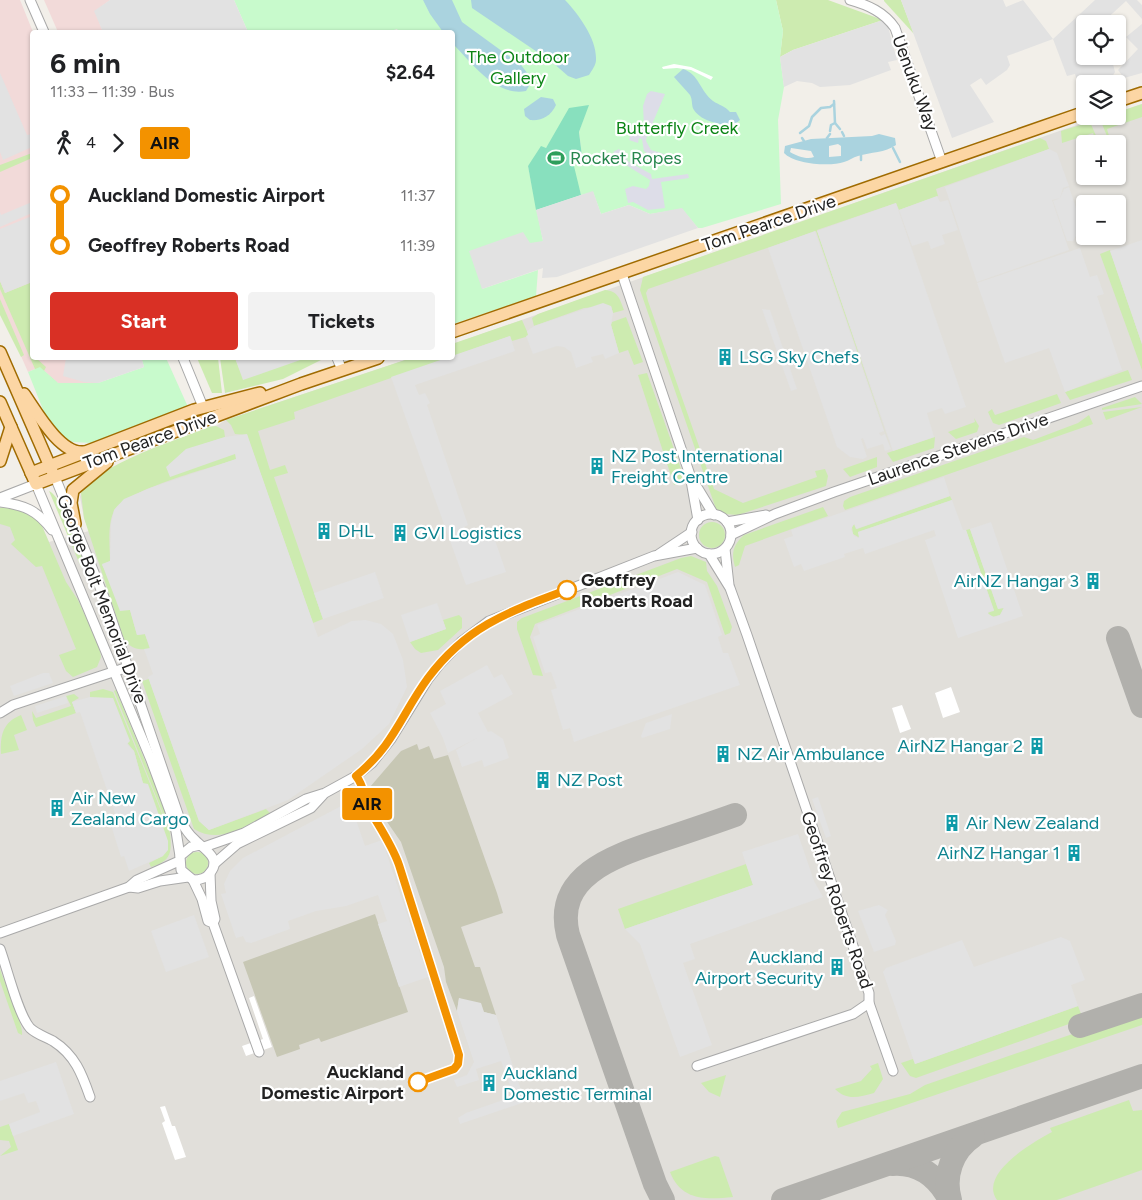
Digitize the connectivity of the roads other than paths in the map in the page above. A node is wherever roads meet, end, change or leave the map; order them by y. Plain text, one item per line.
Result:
1 (30, 0) edge
2 (850, 0) edge
3 (43, 30) edge
4 (1142, 93) edge
5 (1126, 98) edge
6 (1076, 115) edge
7 (942, 162) junction
8 (622, 274) junction
9 (455, 331) edge
10 (0, 352) edge
11 (184, 360) edge
12 (338, 360) edge
13 (372, 360) edge
14 (342, 370) junction
15 (12, 378) junction
16 (301, 384) junction
17 (1142, 386) edge
18 (0, 402) edge
19 (203, 408) junction
20 (11, 427) junction
21 (84, 452) junction
22 (120, 452) junction
23 (0, 461) edge
24 (49, 465) junction
25 (31, 473) junction
26 (690, 475) junction
27 (55, 477) junction
28 (36, 484) junction
29 (0, 498) edge
30 (0, 502) edge
31 (775, 514) junction
32 (714, 515) junction
33 (698, 520) junction
34 (727, 522) junction
35 (74, 524) junction
36 (692, 532) junction
37 (731, 535) junction
38 (61, 542) junction
39 (697, 548) junction
40 (724, 549) junction
41 (709, 554) junction
42 (654, 556) junction
43 (730, 588) junction
44 (128, 667) junction
45 (114, 672) junction
46 (0, 713) edge
47 (325, 794) junction
48 (202, 846) junction
49 (180, 858) junction
50 (214, 864) junction
51 (210, 874) junction
52 (190, 878) junction
53 (130, 886) junction
54 (213, 924) junction
55 (0, 933) edge
56 (0, 949) edge
57 (869, 1003) junction
58 (259, 1052) dead end
59 (697, 1066) dead end
60 (893, 1071) dead end
61 (90, 1097) dead end

1 - 3 street
2 - 7 street, Uenuku Way
4 - 5 main road
6 - 7 main road, Tom Pearce Drive
7 - 8 main road, Tom Pearce Drive
8 - 9 main road, Tom Pearce Drive
8 - 26 street
10 - 15 main road, George Bolt Memorial Drive
11 - 19 street
12 - 14 street
13 - 14 main road, Tom Pearce Drive
14 - 16 main road, Tom Pearce Drive
15 - 21 main road
15 - 24 main road, George Bolt Memorial Drive
16 - 19 main road, Tom Pearce Drive
16 - 22 main road, Tom Pearce Drive
17 - 31 street, Laurence Stevens Drive
18 - 20 main road, George Bolt Memorial Drive
19 - 21 main road, Tom Pearce Drive
20 - 23 main road
20 - 25 main road, George Bolt Memorial Drive
21 - 24 main road, Tom Pearce Drive
22 - 27 main road, Tom Pearce Drive
22 - 35 main road
24 - 25 main road, Tom Pearce Drive
24 - 27 main road, George Bolt Memorial Drive
25 - 28 main road, George Bolt Memorial Drive
26 - 32 street
26 - 33 street
27 - 28 main road, Tom Pearce Drive
27 - 35 street, George Bolt Memorial Drive
28 - 29 street, Tom Pearce Drive
28 - 38 street, George Bolt Memorial Drive
30 - 38 street
31 - 34 street, Laurence Stevens Drive
31 - 37 street, Laurence Stevens Drive
32 - 33 street
32 - 34 street
33 - 36 street
34 - 37 street
35 - 44 street, George Bolt Memorial Drive
36 - 39 street
36 - 42 street
37 - 40 street
38 - 45 street, George Bolt Memorial Drive
39 - 41 street
39 - 42 street
40 - 41 street
40 - 43 street, Geoffrey Roberts Road
41 - 43 street, Geoffrey Roberts Road
42 - 47 street
43 - 57 street, Geoffrey Roberts Road
44 - 45 street
44 - 48 street, George Bolt Memorial Drive
45 - 46 street
45 - 49 street, George Bolt Memorial Drive
47 - 48 street
47 - 50 street
48 - 49 street
48 - 50 street
49 - 52 street
49 - 53 street
50 - 51 street
51 - 52 street
51 - 54 street
52 - 53 street
52 - 54 street
53 - 55 street
54 - 58 street
56 - 61 street
57 - 59 street
57 - 60 street, Geoffrey Roberts Road

